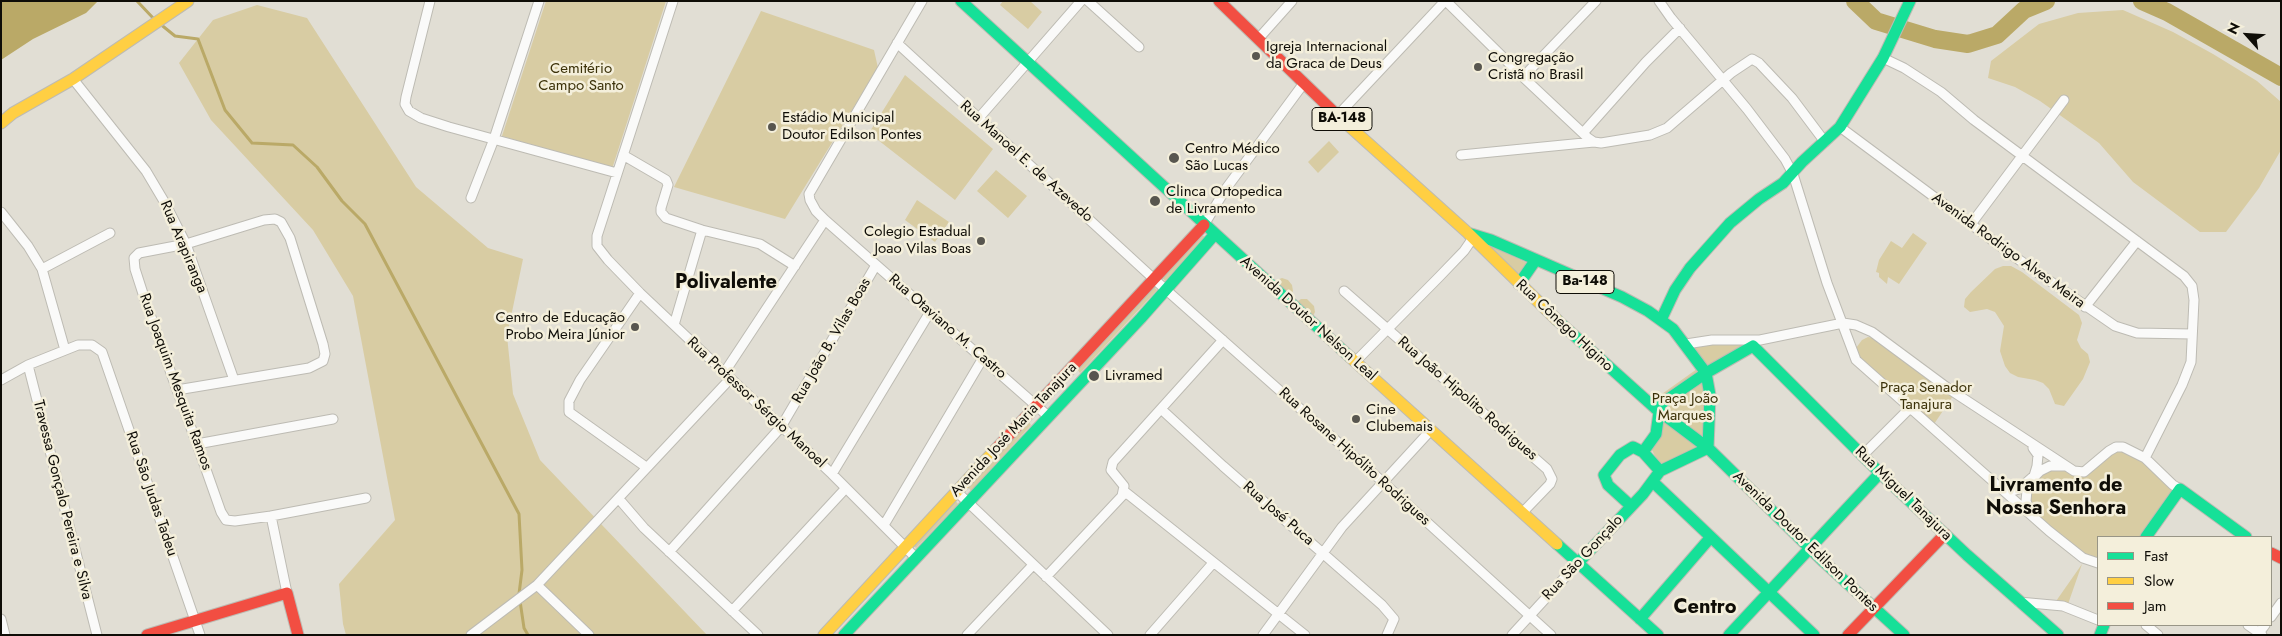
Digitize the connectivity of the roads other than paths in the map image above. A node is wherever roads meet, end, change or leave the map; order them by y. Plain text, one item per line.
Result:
1 (188, 1) edge
2 (430, 1) edge
3 (539, 1) edge
4 (673, 1) edge
5 (922, 1) edge
6 (961, 1) edge
7 (1081, 1) edge
8 (1088, 1) edge
9 (1219, 1) edge
10 (1292, 1) edge
11 (1446, 1) edge
12 (1596, 1) edge
13 (1659, 1) edge
14 (1910, 1) edge
15 (1680, 28) junction
16 (1259, 38) junction
17 (897, 43) junction
18 (1140, 47) dead end
19 (1883, 58) junction
20 (1028, 61) junction
21 (1523, 77) junction
22 (73, 79) junction
23 (1722, 80) junction
24 (1304, 83) junction
25 (2064, 100) dead end
26 (1338, 115) junction
27 (978, 119) junction
28 (1, 123) edge
29 (1840, 127) junction
30 (1583, 133) junction
31 (494, 139) junction
32 (1594, 142) junction
33 (1825, 142) junction
34 (623, 155) junction
35 (1461, 155) dead end
36 (2022, 156) junction
37 (617, 173) junction
38 (1793, 174) junction
39 (471, 198) dead end
40 (1, 212) edge
41 (825, 220) junction
42 (1971, 224) junction
43 (1204, 226) junction
44 (702, 230) junction
45 (110, 233) dead end
46 (1215, 234) junction
47 (1472, 235) junction
48 (2137, 241) junction
49 (186, 244) junction
50 (1535, 260) junction
51 (876, 265) junction
52 (795, 266) junction
53 (42, 269) junction
54 (1155, 280) junction
55 (1519, 284) junction
56 (1166, 290) junction
57 (1344, 291) dead end
58 (640, 293) junction
59 (2085, 307) junction
60 (930, 312) junction
61 (1661, 320) junction
62 (1843, 323) junction
63 (674, 325) junction
64 (1387, 330) junction
65 (2192, 334) junction
66 (1223, 340) junction
67 (1757, 343) junction
68 (1686, 344) junction
69 (64, 350) junction
70 (983, 358) junction
71 (1355, 362) junction
72 (28, 366) junction
73 (1706, 373) junction
74 (727, 376) junction
75 (1, 380) edge
76 (234, 380) junction
77 (177, 390) junction
78 (1037, 406) junction
79 (1910, 408) junction
80 (1161, 409) junction
81 (1657, 410) junction
82 (1048, 416) junction
83 (333, 419) dead end
84 (781, 427) junction
85 (1431, 430) junction
86 (197, 444) junction
87 (2030, 444) junction
88 (1708, 448) junction
89 (1643, 452) junction
90 (1862, 456) junction
91 (2145, 458) junction
92 (2065, 466) junction
93 (646, 467) junction
94 (1660, 471) junction
95 (1880, 473) junction
96 (832, 474) junction
97 (1653, 482) junction
98 (1384, 483) junction
99 (846, 488) junction
100 (2002, 489) junction
101 (2180, 489) junction
102 (956, 491) junction
103 (1124, 491) junction
104 (366, 498) dead end
105 (619, 499) junction
106 (967, 502) junction
107 (1631, 506) junction
108 (1523, 512) junction
109 (271, 516) junction
110 (2033, 517) junction
111 (884, 525) junction
112 (1945, 534) junction
113 (2147, 536) edge
114 (2245, 536) edge
115 (1710, 538) junction
116 (906, 547) junction
117 (1811, 549) junction
118 (669, 552) junction
119 (1323, 553) junction
120 (916, 558) junction
121 (1213, 563) junction
122 (1578, 563) junction
123 (2097, 563) edge
124 (1033, 564) junction
125 (1046, 577) junction
126 (537, 584) junction
127 (287, 593) junction
128 (1769, 593) junction
129 (2019, 602) junction
130 (2281, 603) edge
131 (1873, 608) junction
132 (732, 610) junction
133 (1280, 614) junction
134 (1530, 615) junction
135 (2272, 616) edge
136 (1, 619) edge
137 (1640, 619) junction
138 (195, 620) junction
139 (2097, 620) edge
140 (836, 622) junction
141 (2147, 626) edge
142 (2249, 626) edge
143 (845, 633) edge
144 (2261, 634) edge
145 (5, 635) edge
146 (97, 635) edge
147 (147, 635) edge
148 (200, 635) edge
149 (298, 635) edge
150 (471, 635) edge
151 (589, 635) edge
152 (758, 635) edge
153 (824, 635) edge
154 (967, 635) edge
155 (1108, 635) edge
156 (1150, 635) edge
157 (1263, 635) edge
158 (1305, 635) edge
159 (1387, 635) edge
160 (1512, 635) edge
161 (1551, 635) edge
162 (1658, 635) edge
163 (1729, 635) edge
164 (1814, 635) edge
165 (1848, 635) edge
166 (1904, 635) edge
167 (2058, 635) edge
168 (2158, 635) edge

1 - 22 street
2 - 31 street
3 - 31 street
4 - 34 street
5 - 17 street
6 - 20 street, Avenida Doutor Nelson Leal
7 - 20 street
8 - 18 street
9 - 16 street, BA-148
10 - 16 street
11 - 21 street
11 - 26 street
12 - 21 street
13 - 15 street
14 - 19 street
15 - 23 street
15 - 30 street
16 - 24 street, BA-148
17 - 27 street, Rua Manoel E. de Azevedo
17 - 41 street, Rua Otaviano M. Castro
19 - 29 street
19 - 36 street
20 - 27 street
20 - 43 street, Avenida Doutor Nelson Leal
21 - 30 street
22 - 28 street
22 - 49 street, Rua Arapiranga
23 - 32 street
23 - 33 street
23 - 38 street
24 - 26 street, BA-148
24 - 43 street
25 - 36 street
26 - 47 street, BA-148
27 - 54 street, Rua Manoel E. de Azevedo
29 - 33 street
29 - 42 street, Avenida Rodrigo Alves Meira
30 - 32 street
31 - 37 street
31 - 39 street
32 - 35 street
33 - 38 street
34 - 37 street
34 - 44 street
36 - 42 street
36 - 48 street
37 - 58 street, Rua Professor Sérgio Manoel
38 - 61 street
38 - 62 street
40 - 53 street
41 - 51 street, Rua Otaviano M. Castro
41 - 52 street
42 - 59 street, Avenida Rodrigo Alves Meira
43 - 46 street, Avenida Doutor Nelson Leal
43 - 54 street, Avenida José Maria Tanajura
44 - 52 street
44 - 63 street
45 - 53 street
46 - 56 street, Avenida José Maria Tanajura
46 - 71 street, Avenida Doutor Nelson Leal
47 - 50 street, Ba-148
47 - 55 street, Rua Cônego Higino / BA-148
47 - 64 street
48 - 59 street
48 - 65 street
49 - 76 street, Rua Arapiranga
49 - 76 street
49 - 77 street, Rua Joaquim Mesquita Ramos
50 - 55 street
50 - 61 street, Ba-148
51 - 60 street, Rua Otaviano M. Castro
51 - 84 street, Rua João B. Vilas Boas
52 - 74 street
53 - 69 street
54 - 56 street, Rua Rosane Hipólito Rodrigues
54 - 78 street, Avenida José Maria Tanajura
55 - 81 street, Rua Cônego Higino / BA-148
56 - 66 street, Rua Rosane Hipólito Rodrigues
56 - 82 street, Avenida José Maria Tanajura
57 - 64 street, Rua João Hipolito Rodrigues
58 - 63 street, Rua Professor Sérgio Manoel
58 - 93 street
59 - 65 street, Avenida Rodrigo Alves Meira
60 - 70 street, Rua Otaviano M. Castro
60 - 96 street
61 - 68 street, Ba-148
62 - 67 street
62 - 79 street
62 - 87 street
63 - 74 street, Rua Professor Sérgio Manoel
64 - 71 street
64 - 108 street, Rua João Hipolito Rodrigues
65 - 91 street
66 - 80 street
66 - 98 street, Rua Rosane Hipólito Rodrigues
67 - 68 street
67 - 73 street
67 - 90 street, Rua Miguel Tanajura
68 - 73 street, Ba-148
69 - 72 street
69 - 138 street, Rua São Judas Tadeu
70 - 78 street, Rua Otaviano M. Castro
70 - 111 street
71 - 85 street, Avenida Doutor Nelson Leal
72 - 75 street
72 - 146 street, Travessa Gonçalo Pereira e Silva
73 - 81 street
73 - 88 street, Ba-148
74 - 84 street, Rua Professor Sérgio Manoel
74 - 93 street
76 - 77 street
77 - 86 street, Rua Joaquim Mesquita Ramos
78 - 82 street, Rua Otaviano M. Castro
78 - 102 street, Avenida José Maria Tanajura
79 - 90 street
79 - 100 street
80 - 103 street
80 - 119 street, Rua José Puca
81 - 88 street, BA-148
81 - 89 street
82 - 106 street, Avenida José Maria Tanajura
83 - 86 street
84 - 96 street, Rua Professor Sérgio Manoel
84 - 118 street, Rua João B. Vilas Boas
85 - 98 street
85 - 108 street, Avenida Doutor Nelson Leal
86 - 109 street, Rua Joaquim Mesquita Ramos
87 - 92 street
87 - 100 street
88 - 94 street
88 - 117 street, Avenida Doutor Edilson Pontes
89 - 94 street
89 - 107 street
90 - 95 street, Rua Miguel Tanajura
91 - 92 street
91 - 101 street
92 - 110 street
93 - 105 street
94 - 97 street
95 - 112 street, Rua Miguel Tanajura
95 - 117 street
96 - 99 street, Rua Professor Sérgio Manoel
97 - 107 street, Rua São Gonçalo
97 - 115 street
98 - 119 street
98 - 134 street, Rua Rosane Hipólito Rodrigues
99 - 111 street, Rua Professor Sérgio Manoel
99 - 132 street
100 - 110 street
101 - 113 street
101 - 114 street
102 - 106 street
102 - 116 street, Avenida José Maria Tanajura
103 - 121 street
103 - 125 street
104 - 109 street
105 - 118 street
105 - 126 street
106 - 120 street, Avenida José Maria Tanajura
106 - 124 street
107 - 122 street, Rua São Gonçalo
108 - 122 street, Avenida Doutor Nelson Leal
109 - 127 street
110 - 123 street
111 - 116 street, Rua Professor Sérgio Manoel
112 - 129 street, Rua Miguel Tanajura
112 - 131 street
115 - 128 street
115 - 137 street
116 - 120 street, Rua Professor Sérgio Manoel
116 - 140 street, Avenida José Maria Tanajura
117 - 128 street
117 - 131 street, Avenida Doutor Edilson Pontes
118 - 132 street
119 - 133 street
119 - 159 street, Rua José Puca
120 - 143 street, Avenida José Maria Tanajura
121 - 133 street
121 - 156 street
122 - 134 street, Rua São Gonçalo
122 - 137 street, Avenida Doutor Nelson Leal
124 - 125 street
124 - 154 street
125 - 155 street
126 - 150 street
126 - 151 street
127 - 138 street
127 - 149 street
128 - 163 street
128 - 164 street
129 - 139 street
129 - 167 street, Rua Miguel Tanajura
130 - 135 street
131 - 165 street
131 - 166 street, Avenida Doutor Edilson Pontes
132 - 152 street
133 - 157 street
133 - 158 street
134 - 160 street, Rua São Gonçalo
134 - 161 street, Rua Rosane Hipólito Rodrigues
136 - 145 street
137 - 162 street, Avenida Doutor Nelson Leal
138 - 147 street
138 - 148 street, Rua São Judas Tadeu
140 - 143 street
140 - 153 street, Avenida José Maria Tanajura
141 - 168 street
142 - 144 street

